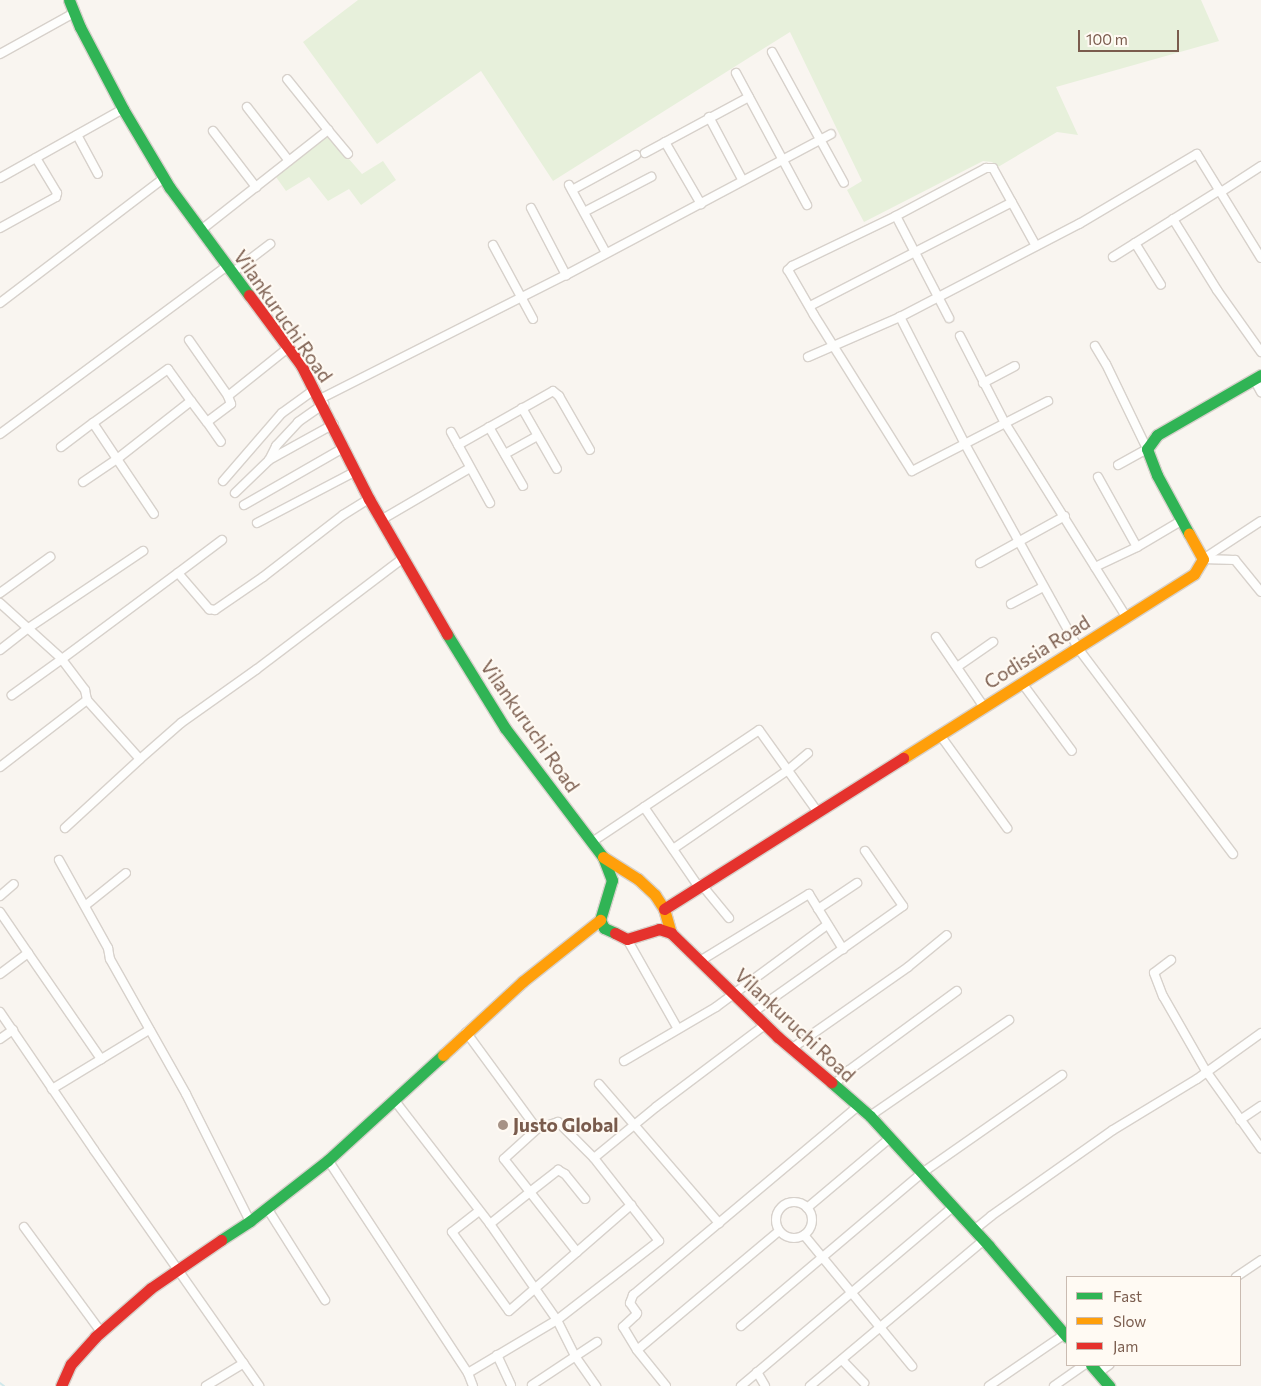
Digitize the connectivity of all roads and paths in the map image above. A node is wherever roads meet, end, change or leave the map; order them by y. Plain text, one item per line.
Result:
1 (69, 0) edge
2 (74, 13) junction
3 (772, 52) dead end
4 (0, 54) edge
5 (736, 73) dead end
6 (287, 79) dead end
7 (748, 97) junction
8 (247, 107) dead end
9 (123, 109) junction
10 (709, 117) junction
11 (328, 130) junction
12 (213, 131) dead end
13 (831, 134) dead end
14 (77, 135) junction
15 (820, 140) junction
16 (665, 142) junction
17 (645, 152) dead end
18 (348, 154) dead end
19 (636, 155) dead end
20 (36, 158) junction
21 (782, 160) junction
22 (289, 161) junction
23 (1261, 166) edge
24 (98, 174) dead end
25 (651, 177) dead end
26 (0, 178) edge
27 (164, 178) junction
28 (743, 181) junction
29 (844, 183) dead end
30 (256, 187) junction
31 (1221, 191) junction
32 (1012, 202) junction
33 (701, 204) junction
34 (807, 205) dead end
35 (531, 208) dead end
36 (584, 212) junction
37 (896, 216) junction
38 (1173, 219) junction
39 (0, 228) edge
40 (201, 230) junction
41 (1135, 243) junction
42 (270, 244) dead end
43 (493, 245) dead end
44 (1036, 246) junction
45 (915, 251) junction
46 (606, 253) junction
47 (1112, 257) dead end
48 (1261, 258) edge
49 (229, 269) junction
50 (566, 275) junction
51 (1161, 285) dead end
52 (522, 297) junction
53 (938, 297) junction
54 (0, 303) edge
55 (810, 306) junction
56 (900, 317) junction
57 (949, 318) dead end
58 (533, 319) dead end
59 (960, 336) dead end
60 (189, 340) dead end
61 (833, 346) junction
62 (1094, 346) dead end
63 (288, 348) junction
64 (1261, 352) edge
65 (808, 357) dead end
66 (1015, 366) dead end
67 (1257, 377) edge
68 (983, 383) junction
69 (1261, 392) edge
70 (228, 396) junction
71 (320, 397) junction
72 (191, 401) junction
73 (1048, 401) dead end
74 (522, 408) junction
75 (207, 422) junction
76 (1005, 422) junction
77 (92, 423) junction
78 (334, 424) junction
79 (489, 427) junction
80 (451, 432) dead end
81 (0, 434) edge
82 (537, 436) junction
83 (221, 442) dead end
84 (965, 444) junction
85 (458, 445) junction
86 (61, 447) dead end
87 (345, 447) junction
88 (1147, 449) junction
89 (590, 450) dead end
90 (505, 454) junction
91 (117, 459) junction
92 (269, 460) junction
93 (1118, 465) dead end
94 (470, 468) junction
95 (556, 469) dead end
96 (356, 471) junction
97 (1098, 477) dead end
98 (223, 481) dead end
99 (83, 482) dead end
100 (524, 486) dead end
101 (235, 493) dead end
102 (369, 499) junction
103 (490, 503) dead end
104 (244, 504) dead end
105 (154, 514) dead end
106 (1065, 516) junction
107 (381, 520) junction
108 (1181, 521) junction
109 (1261, 521) edge
110 (257, 523) dead end
111 (222, 540) dead end
112 (1020, 543) junction
113 (1137, 547) junction
114 (143, 551) dead end
115 (50, 557) dead end
116 (402, 558) junction
117 (1203, 558) junction
118 (980, 563) dead end
119 (1095, 567) junction
120 (178, 573) junction
121 (1044, 587) junction
122 (1261, 592) edge
123 (0, 593) edge
124 (0, 604) edge
125 (1011, 604) dead end
126 (1126, 617) junction
127 (27, 629) junction
128 (936, 636) dead end
129 (994, 642) dead end
130 (1078, 648) junction
131 (0, 650) edge
132 (62, 659) junction
133 (957, 667) junction
134 (1022, 683) junction
135 (12, 695) dead end
136 (87, 700) junction
137 (984, 707) junction
138 (940, 734) junction
139 (1072, 751) dead end
140 (808, 753) dead end
141 (140, 759) junction
142 (0, 767) edge
143 (788, 770) junction
144 (644, 807) junction
145 (817, 811) junction
146 (65, 828) dead end
147 (1007, 828) dead end
148 (592, 842) junction
149 (673, 849) junction
150 (865, 851) dead end
151 (1233, 854) dead end
152 (603, 857) junction
153 (59, 860) dead end
154 (126, 873) dead end
155 (857, 883) dead end
156 (14, 884) dead end
157 (700, 885) junction
158 (0, 896) edge
159 (86, 905) junction
160 (664, 908) junction
161 (818, 910) junction
162 (0, 912) edge
163 (728, 918) dead end
164 (600, 920) junction
165 (827, 925) junction
166 (671, 932) junction
167 (947, 935) dead end
168 (627, 939) junction
169 (843, 949) junction
170 (28, 953) junction
171 (1171, 960) dead end
172 (700, 961) junction
173 (0, 974) edge
174 (957, 991) dead end
175 (735, 994) junction
176 (0, 1012) edge
177 (752, 1013) junction
178 (1008, 1020) dead end
179 (766, 1025) junction
180 (678, 1029) junction
181 (13, 1030) junction
182 (149, 1030) junction
183 (466, 1032) junction
184 (1261, 1032) edge
185 (0, 1039) edge
186 (791, 1049) junction
187 (101, 1059) junction
188 (624, 1061) dead end
189 (1207, 1072) junction
190 (1062, 1075) dead end
191 (600, 1084) dead end
192 (834, 1085) junction
193 (52, 1089) junction
194 (394, 1102) junction
195 (858, 1106) junction
196 (1261, 1106) edge
197 (870, 1116) junction
198 (1240, 1120) junction
199 (634, 1124) junction
200 (537, 1129) junction
201 (890, 1138) junction
202 (1261, 1148) edge
203 (594, 1158) junction
204 (328, 1160) junction
205 (922, 1173) junction
206 (530, 1192) junction
207 (585, 1199) dead end
208 (631, 1205) junction
209 (953, 1207) junction
210 (267, 1208) junction
211 (807, 1208) junction
212 (479, 1211) junction
213 (250, 1221) junction
214 (718, 1223) junction
215 (490, 1224) junction
216 (24, 1227) dead end
217 (974, 1230) junction
218 (779, 1231) junction
219 (804, 1235) junction
220 (984, 1240) junction
221 (576, 1252) junction
222 (822, 1257) junction
223 (1261, 1260) edge
224 (177, 1271) junction
225 (1237, 1276) edge
226 (534, 1289) junction
227 (851, 1294) junction
228 (325, 1300) dead end
229 (557, 1320) junction
230 (741, 1326) dead end
231 (880, 1328) junction
232 (101, 1332) junction
233 (1066, 1336) edge
234 (597, 1342) dead end
235 (637, 1350) junction
236 (497, 1354) junction
237 (575, 1356) junction
238 (842, 1360) junction
239 (244, 1363) junction
240 (912, 1366) dead end
241 (1083, 1366) edge
242 (1094, 1369) edge
243 (757, 1372) junction
244 (468, 1373) junction
245 (62, 1383) edge
246 (864, 1383) dead end
247 (511, 1385) dead end
248 (532, 1385) edge
249 (206, 1386) edge
250 (259, 1386) edge
251 (473, 1386) edge
252 (596, 1386) edge
253 (666, 1386) edge
254 (741, 1386) edge
255 (765, 1386) edge
256 (810, 1386) edge
257 (989, 1386) edge
258 (1054, 1386) edge
259 (1108, 1386) edge

1 - 2 main road, Vilankuruchi Road
2 - 4 street
2 - 9 main road, Vilankuruchi Road
3 - 15 street
5 - 7 street
6 - 11 street
7 - 10 street
7 - 21 street
8 - 22 street
9 - 14 street
9 - 27 main road, Vilankuruchi Road
10 - 16 street
10 - 28 street
11 - 18 street
11 - 22 street
12 - 30 street
13 - 15 street
14 - 20 street
14 - 24 street
15 - 21 street
15 - 29 street
16 - 17 street
16 - 33 street
19 - 36 street
20 - 26 street
20 - 39 street
21 - 28 street
21 - 34 street
22 - 30 street
23 - 31 street
25 - 36 street
27 - 40 main road, Vilankuruchi Road
27 - 54 street
28 - 33 street
30 - 40 street
31 - 38 street
31 - 44 street
31 - 48 street
32 - 37 street
32 - 44 street
32 - 45 street
33 - 46 street
35 - 50 street
36 - 46 street
37 - 45 street
37 - 55 street
38 - 41 street
38 - 64 street
40 - 49 main road, Vilankuruchi Road
41 - 47 street
41 - 51 street
42 - 49 street
43 - 52 street
44 - 53 street
45 - 53 street
45 - 55 street
46 - 50 street
49 - 63 main road, Vilankuruchi Road
49 - 81 street
50 - 52 street
52 - 58 street
52 - 71 street
53 - 56 street
53 - 57 street
55 - 61 street
56 - 61 street
56 - 84 street
59 - 68 street
60 - 70 street
61 - 65 street
61 - 84 street
62 - 88 street
63 - 70 street
63 - 71 main road, Vilankuruchi Road
66 - 68 street
67 - 69 street
67 - 88 main road
68 - 76 street
70 - 75 street
71 - 78 main road, Vilankuruchi Road
71 - 92 street
71 - 98 street
72 - 75 street
72 - 77 street
72 - 91 street
73 - 76 street
74 - 79 street
74 - 82 street
74 - 89 street
75 - 83 street
76 - 84 street
76 - 106 street
77 - 86 street
77 - 91 street
78 - 87 main road, Vilankuruchi Road
78 - 92 street
79 - 85 street
79 - 90 street
80 - 85 street
82 - 90 street
82 - 95 street
84 - 112 street
85 - 94 street
87 - 96 main road, Vilankuruchi Road
87 - 104 street
88 - 93 street
88 - 108 main road
90 - 100 street
91 - 99 street
91 - 105 street
92 - 101 street
94 - 103 street
94 - 107 street
96 - 102 main road, Vilankuruchi Road
96 - 110 street
97 - 113 street
102 - 107 main road, Vilankuruchi Road
102 - 120 street
106 - 112 street
106 - 119 street
107 - 116 main road, Vilankuruchi Road
108 - 113 street
108 - 117 main road
109 - 117 street
111 - 120 street
112 - 118 street
112 - 121 street
113 - 119 street
114 - 127 street
115 - 123 street
116 - 141 street
116 - 148 main road, Vilankuruchi Road
117 - 122 street
117 - 126 main road, Codissia Road
119 - 126 street
120 - 132 street
121 - 125 street
121 - 130 street
124 - 127 street
126 - 130 main road, Codissia Road
127 - 131 street
127 - 132 street
128 - 133 street
129 - 133 street
130 - 134 main road, Codissia Road
130 - 151 street
132 - 135 street
132 - 136 street
133 - 137 street
134 - 137 main road, Codissia Road
134 - 139 street
136 - 141 street
136 - 142 street
137 - 138 main road, Codissia Road
138 - 145 main road, Codissia Road
138 - 147 street
140 - 143 street
141 - 146 street
143 - 144 street
143 - 145 street
143 - 149 street
144 - 148 street
144 - 149 street
145 - 157 main road, Codissia Road
148 - 152 main road, Vilankuruchi Road
149 - 157 street
150 - 169 street
152 - 160 main road
152 - 164 main road, Vilankuruchi Road
153 - 159 street
154 - 159 street
155 - 161 street
156 - 158 street
157 - 160 main road, Codissia Road
157 - 163 street
159 - 182 street
160 - 166 main road
161 - 165 street
161 - 172 street
162 - 170 street
164 - 168 main road
164 - 183 main road
165 - 169 street
165 - 175 street
166 - 168 main road
166 - 172 main road, Vilankuruchi Road
167 - 186 street
168 - 180 street
169 - 177 street
170 - 173 street
170 - 187 street
171 - 189 street
172 - 175 main road, Vilankuruchi Road
174 - 192 street
175 - 177 main road, Vilankuruchi Road
175 - 180 street
176 - 181 street
177 - 179 main road, Vilankuruchi Road
178 - 197 street
179 - 186 main road, Vilankuruchi Road
179 - 199 street
180 - 188 street
181 - 185 street
181 - 193 street
182 - 187 street
182 - 213 street
183 - 194 main road
183 - 200 street
184 - 189 street
186 - 192 main road, Vilankuruchi Road
187 - 193 street
189 - 198 street
189 - 217 street
190 - 205 street
191 - 199 street
192 - 195 main road, Vilankuruchi Road
193 - 224 street
194 - 204 main road
194 - 212 street
195 - 197 main road, Vilankuruchi Road
195 - 214 street
196 - 198 street
197 - 201 main road, Vilankuruchi Road
198 - 202 street
199 - 203 street
199 - 214 street
200 - 203 street
200 - 206 street
201 - 205 main road, Vilankuruchi Road
201 - 211 street
203 - 208 street
204 - 210 main road
204 - 244 street
205 - 209 main road, Vilankuruchi Road
205 - 222 street
206 - 207 street
206 - 215 street
206 - 221 street
208 - 221 street
208 - 229 street
209 - 217 main road, Vilankuruchi Road
209 - 227 street
210 - 213 main road
210 - 228 street
211 - 218 street
211 - 219 street
212 - 215 street
212 - 226 street
213 - 224 main road
214 - 235 street
215 - 226 street
216 - 232 street
217 - 220 main road, Vilankuruchi Road
218 - 219 street
218 - 235 street
219 - 222 street
220 - 231 street
220 - 233 main road, Vilankuruchi Road
221 - 226 street
222 - 227 street
222 - 230 street
223 - 225 street
224 - 232 main road
224 - 239 street
226 - 229 street
227 - 231 street
227 - 243 street
229 - 236 street
229 - 237 street
231 - 238 street
231 - 240 street
232 - 245 main road
233 - 257 street
234 - 237 street
235 - 253 street
236 - 244 street
236 - 247 street
237 - 248 street
237 - 252 street
238 - 246 street
238 - 256 street
239 - 249 street
239 - 250 street
241 - 258 street
242 - 259 main road
243 - 254 street
243 - 255 street
244 - 251 street

